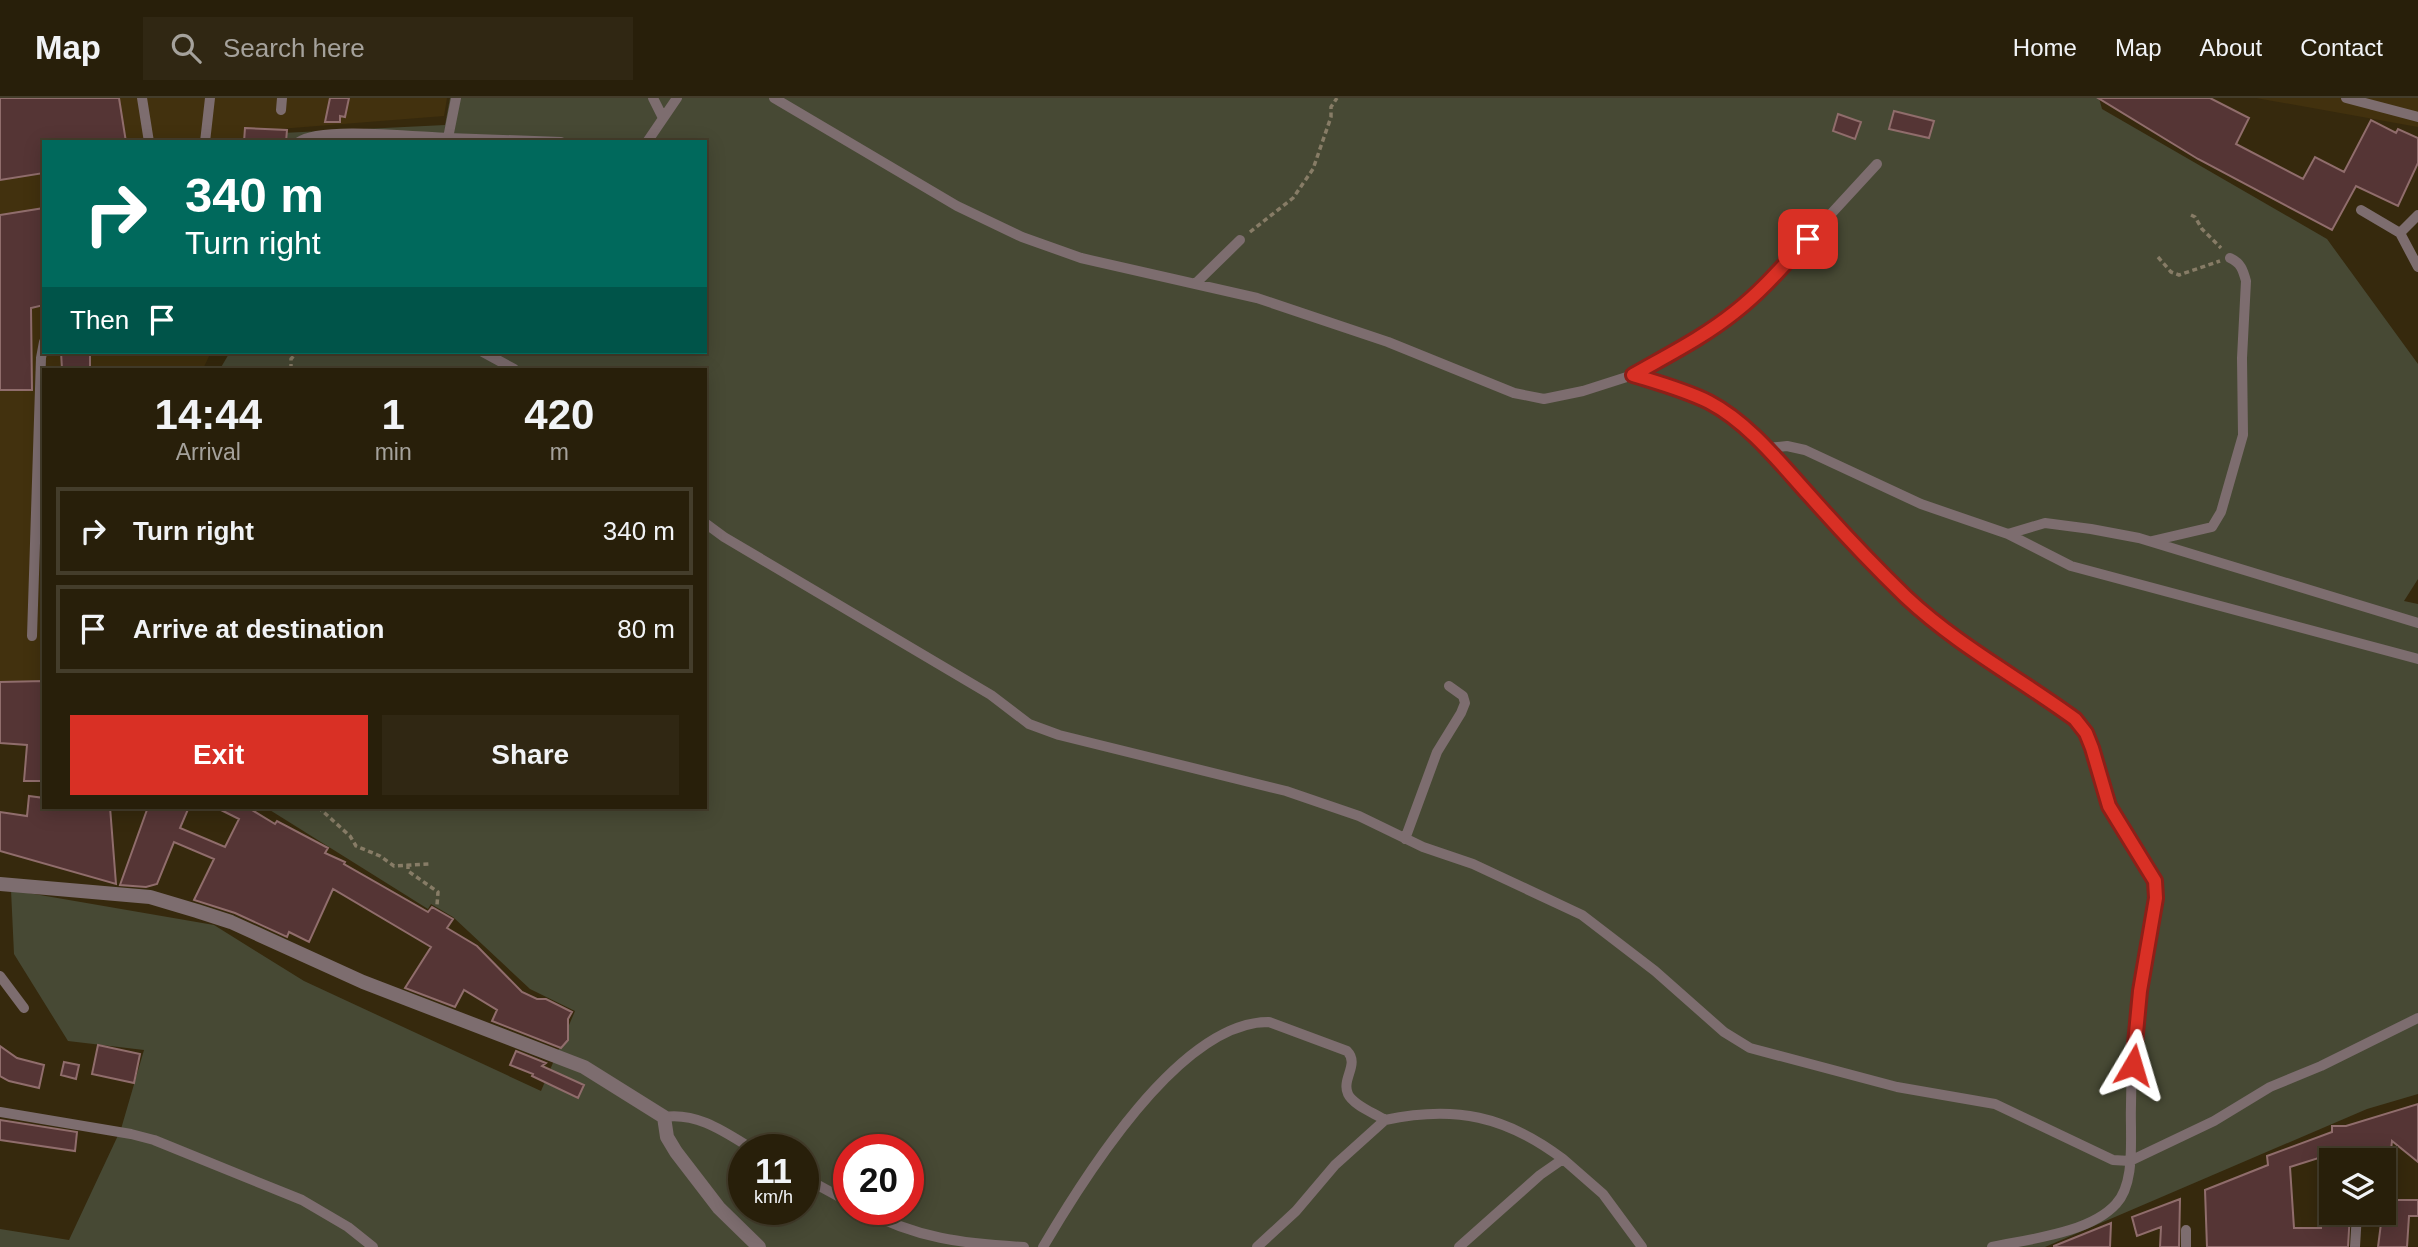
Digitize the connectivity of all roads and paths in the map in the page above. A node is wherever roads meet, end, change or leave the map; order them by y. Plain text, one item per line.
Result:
1 (142, 98) edge
2 (210, 98) edge
3 (282, 98) edge
4 (456, 98) edge
5 (653, 98) edge
6 (677, 98) edge
7 (774, 98) edge
8 (798, 98) edge
9 (1337, 98) edge
10 (2346, 98) edge
11 (281, 110) dead end
12 (798, 111) junction
13 (2418, 117) edge
14 (663, 118) junction
15 (448, 138) junction
16 (149, 140) edge
17 (205, 140) edge
18 (301, 140) edge
19 (504, 140) edge
20 (648, 140) edge
21 (1877, 164) dead end
22 (2361, 210) dead end
23 (2191, 215) dead end
24 (2418, 215) edge
25 (2400, 233) junction
26 (1240, 240) joint
27 (2158, 257) dead end
28 (2230, 258) junction
29 (2418, 267) edge
30 (1195, 284) junction
31 (42, 353) edge
32 (487, 354) edge
33 (512, 368) edge
34 (1633, 375) junction
35 (1767, 448) junction
36 (707, 524) edge
37 (2008, 534) junction
38 (2151, 542) junction
39 (2418, 623) edge
40 (32, 636) dead end
41 (2418, 659) edge
42 (1449, 686) dead end
43 (320, 809) edge
44 (1405, 839) junction
45 (408, 864) junction
46 (429, 864) dead end
47 (0, 884) edge
48 (437, 905) dead end
49 (0, 976) edge
50 (24, 1008) dead end
51 (2418, 1018) edge
52 (0, 1112) edge
53 (664, 1117) junction
54 (1385, 1120) junction
55 (728, 1135) edge
56 (1563, 1159) junction
57 (2130, 1161) junction
58 (896, 1225) edge
59 (2357, 1225) edge
60 (2186, 1230) dead end
61 (373, 1247) edge
62 (759, 1247) edge
63 (1024, 1247) edge
64 (1043, 1247) edge
65 (1257, 1247) edge
66 (1458, 1247) edge
67 (1642, 1247) edge
68 (1992, 1247) edge
69 (2186, 1247) edge
70 (2356, 1247) edge

1 - 16 lane
2 - 17 lane
3 - 11 lane
4 - 15 lane
5 - 14 lane
6 - 14 lane
7 - 12 lane
8 - 12 lane
9 - 26 path
10 - 13 lane
12 - 30 lane
14 - 20 lane
15 - 18 lane
15 - 19 lane
21 - 34 lane
22 - 25 lane
23 - 28 path
24 - 25 lane
25 - 29 lane
26 - 30 lane
27 - 28 path
28 - 38 lane
30 - 34 lane
31 - 40 lane
32 - 33 lane
34 - 35 lane
35 - 37 lane
35 - 57 lane
36 - 44 lane
37 - 38 lane
37 - 41 lane
38 - 39 lane
42 - 44 lane
43 - 45 path
44 - 57 lane
45 - 46 path
45 - 48 path
47 - 53 street
49 - 50 lane
51 - 57 lane
52 - 61 lane
53 - 55 lane
53 - 62 street
54 - 56 lane
54 - 64 lane
54 - 65 lane
56 - 66 lane
56 - 67 lane
57 - 68 lane
58 - 63 lane
59 - 70 lane
60 - 69 lane

